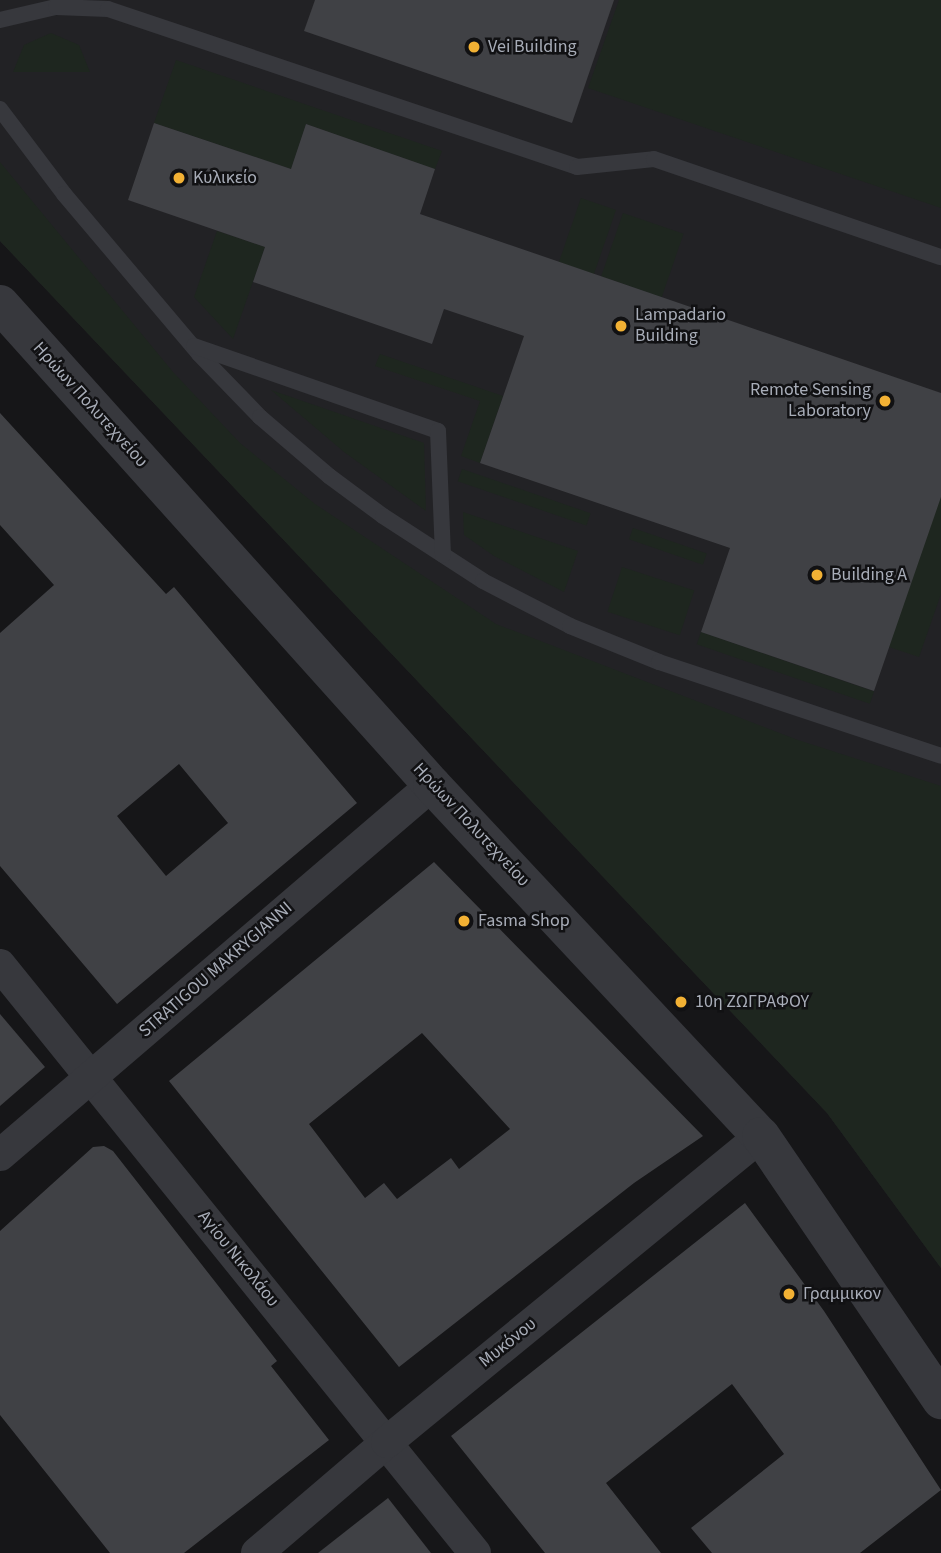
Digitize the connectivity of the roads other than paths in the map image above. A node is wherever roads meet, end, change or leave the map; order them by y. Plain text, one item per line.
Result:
1 (0, 20) edge
2 (0, 108) edge
3 (941, 257) edge
4 (0, 304) edge
5 (192, 346) junction
6 (443, 555) junction
7 (941, 756) edge
8 (432, 785) junction
9 (0, 965) edge
10 (91, 1077) junction
11 (761, 1136) junction
12 (0, 1155) edge
13 (941, 1400) edge
14 (387, 1442) junction
15 (257, 1553) edge
16 (475, 1553) edge

1 - 3 lane
2 - 5 lane
4 - 8 street, Ηρώων Πολυτεχνείου
5 - 6 lane
5 - 6 lane
6 - 7 lane
8 - 10 street, STRATIGOU MAKRYGIANNI
8 - 11 street, Ηρώων Πολυτεχνείου
9 - 10 street, Αγίου Νικολάου
10 - 12 street, STRATIGOU MAKRYGIANNI
10 - 14 street, Αγίου Νικολάου
11 - 13 street, Ηρώων Πολυτεχνείου
11 - 14 street, Μυκόνου
14 - 15 street, Μυκόνου
14 - 16 street, Αγίου Νικολάου

